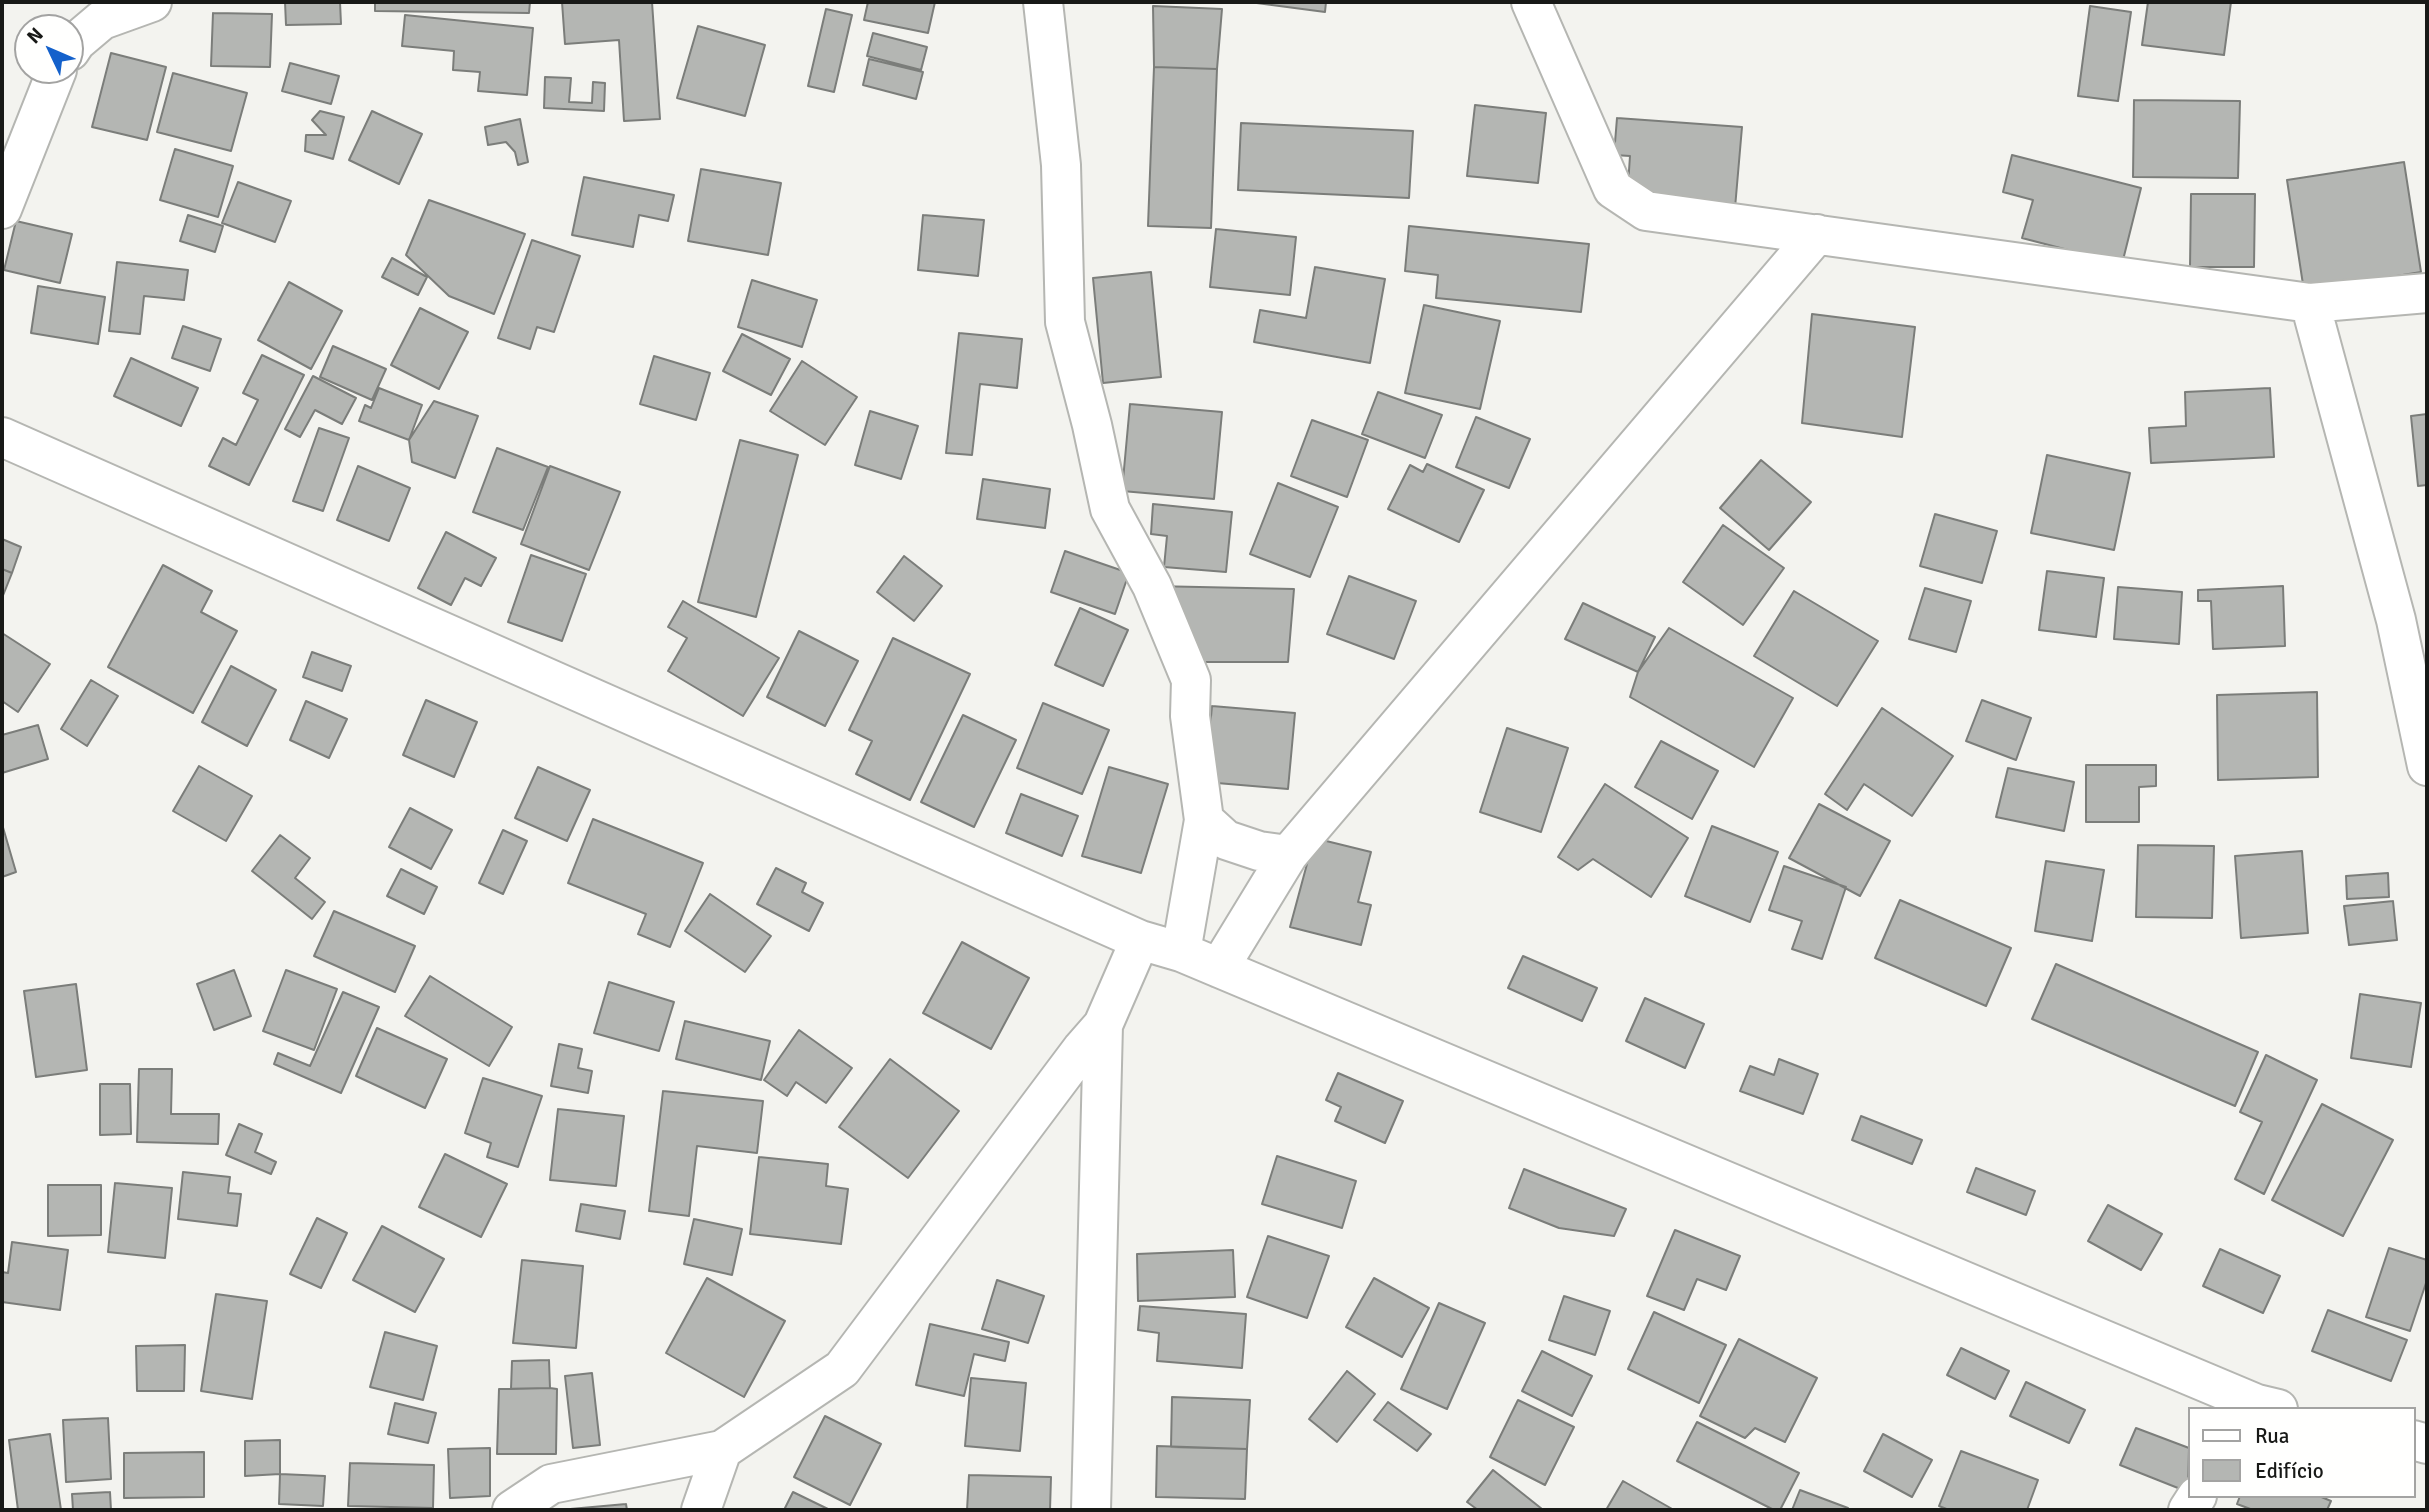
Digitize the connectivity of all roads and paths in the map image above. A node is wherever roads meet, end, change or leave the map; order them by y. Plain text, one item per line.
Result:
1 (152, 2) edge
2 (1043, 2) edge
3 (1531, 2) edge
4 (84, 35) edge
5 (51, 84) edge
6 (2, 209) edge
7 (1817, 233) junction
8 (2427, 293) edge
9 (2310, 303) junction
10 (2, 437) edge
11 (2427, 766) edge
12 (1204, 820) junction
13 (1288, 855) junction
14 (1140, 940) junction
15 (1181, 952) junction
16 (1219, 968) junction
17 (1103, 1025) junction
18 (2263, 1407) edge
19 (722, 1450) junction
20 (512, 1510) edge
21 (701, 1510) edge
22 (1091, 1510) edge

1 - 4 street
2 - 12 street
3 - 7 street
5 - 6 street
7 - 9 street
7 - 13 street
8 - 9 street
9 - 11 street
10 - 14 street
12 - 13 street
12 - 15 street
13 - 16 street
14 - 15 street
14 - 17 street
15 - 16 street
16 - 18 street
17 - 19 street
17 - 22 street
19 - 20 street
19 - 21 street

